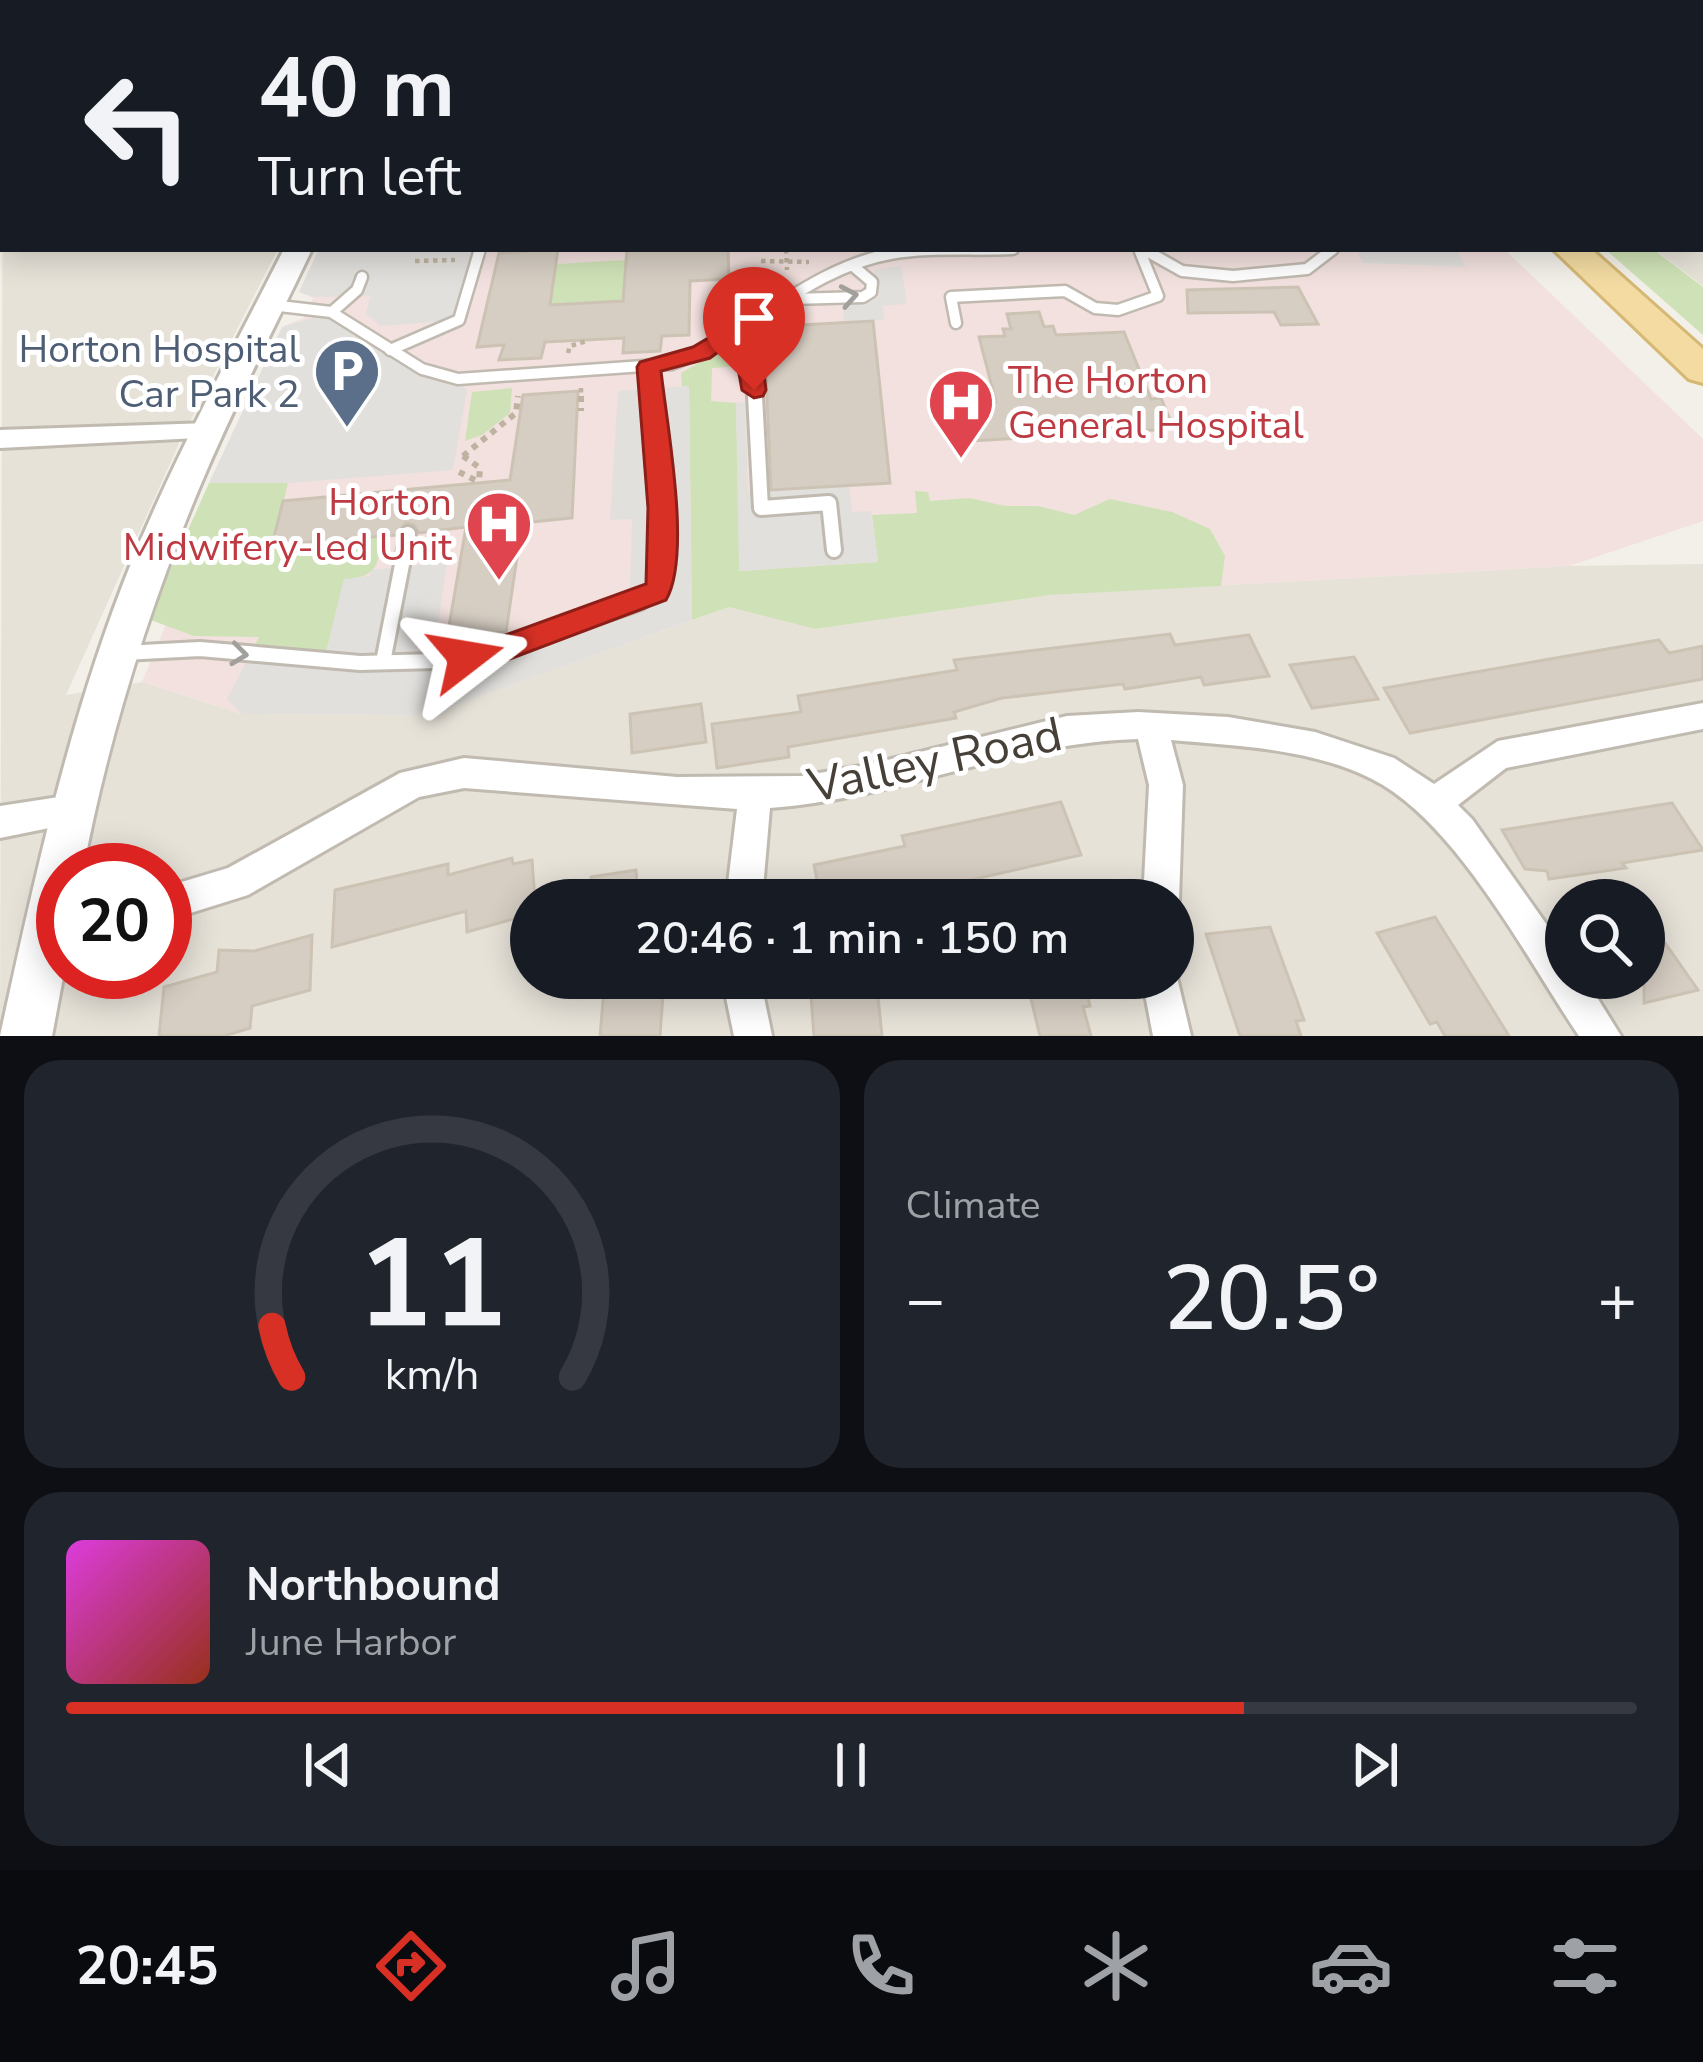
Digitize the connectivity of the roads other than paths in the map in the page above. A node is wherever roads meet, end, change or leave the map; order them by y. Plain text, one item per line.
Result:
1 (297, 252) edge
2 (479, 252) edge
3 (938, 252) edge
4 (1142, 252) edge
5 (1147, 252) edge
6 (1330, 252) edge
7 (1573, 252) edge
8 (853, 266) junction
9 (362, 277) dead end
10 (793, 298) junction
11 (271, 305) junction
12 (332, 312) junction
13 (956, 323) dead end
14 (732, 332) junction
15 (390, 350) junction
16 (649, 367) junction
17 (1703, 370) edge
18 (209, 431) junction
19 (0, 439) edge
20 (408, 534) dead end
21 (834, 550) dead end
22 (123, 653) junction
23 (382, 662) junction
24 (1703, 716) edge
25 (1153, 726) junction
26 (755, 795) junction
27 (1434, 804) junction
28 (72, 810) junction
29 (0, 822) edge
30 (68, 843) edge
31 (746, 879) edge
32 (1162, 879) edge
33 (192, 896) edge
34 (37, 999) edge
35 (745, 999) edge
36 (1166, 999) edge
37 (26, 1036) edge
38 (753, 1036) edge
39 (1172, 1036) edge
40 (1602, 1036) edge

1 - 11 street
2 - 15 lane
3 - 8 lane
4 - 13 lane
5 - 6 lane
7 - 17 main road
8 - 10 lane
10 -> 8 lane
9 - 12 lane
10 - 14 lane
11 - 12 lane
11 - 18 street
12 - 15 lane
14 - 16 lane
14 - 21 lane
15 - 16 lane
16 - 23 lane
18 - 19 street
18 - 22 street
20 - 23 lane
22 -> 23 lane
22 - 28 street
24 - 27 street
25 - 26 street, Valley Road
25 - 27 street, Valley Road
25 - 32 street
26 - 31 street
26 - 33 street, Valley Road
27 - 40 street, Valley Road
28 - 29 street
28 - 30 street
34 - 37 street
35 - 38 street
36 - 39 street

